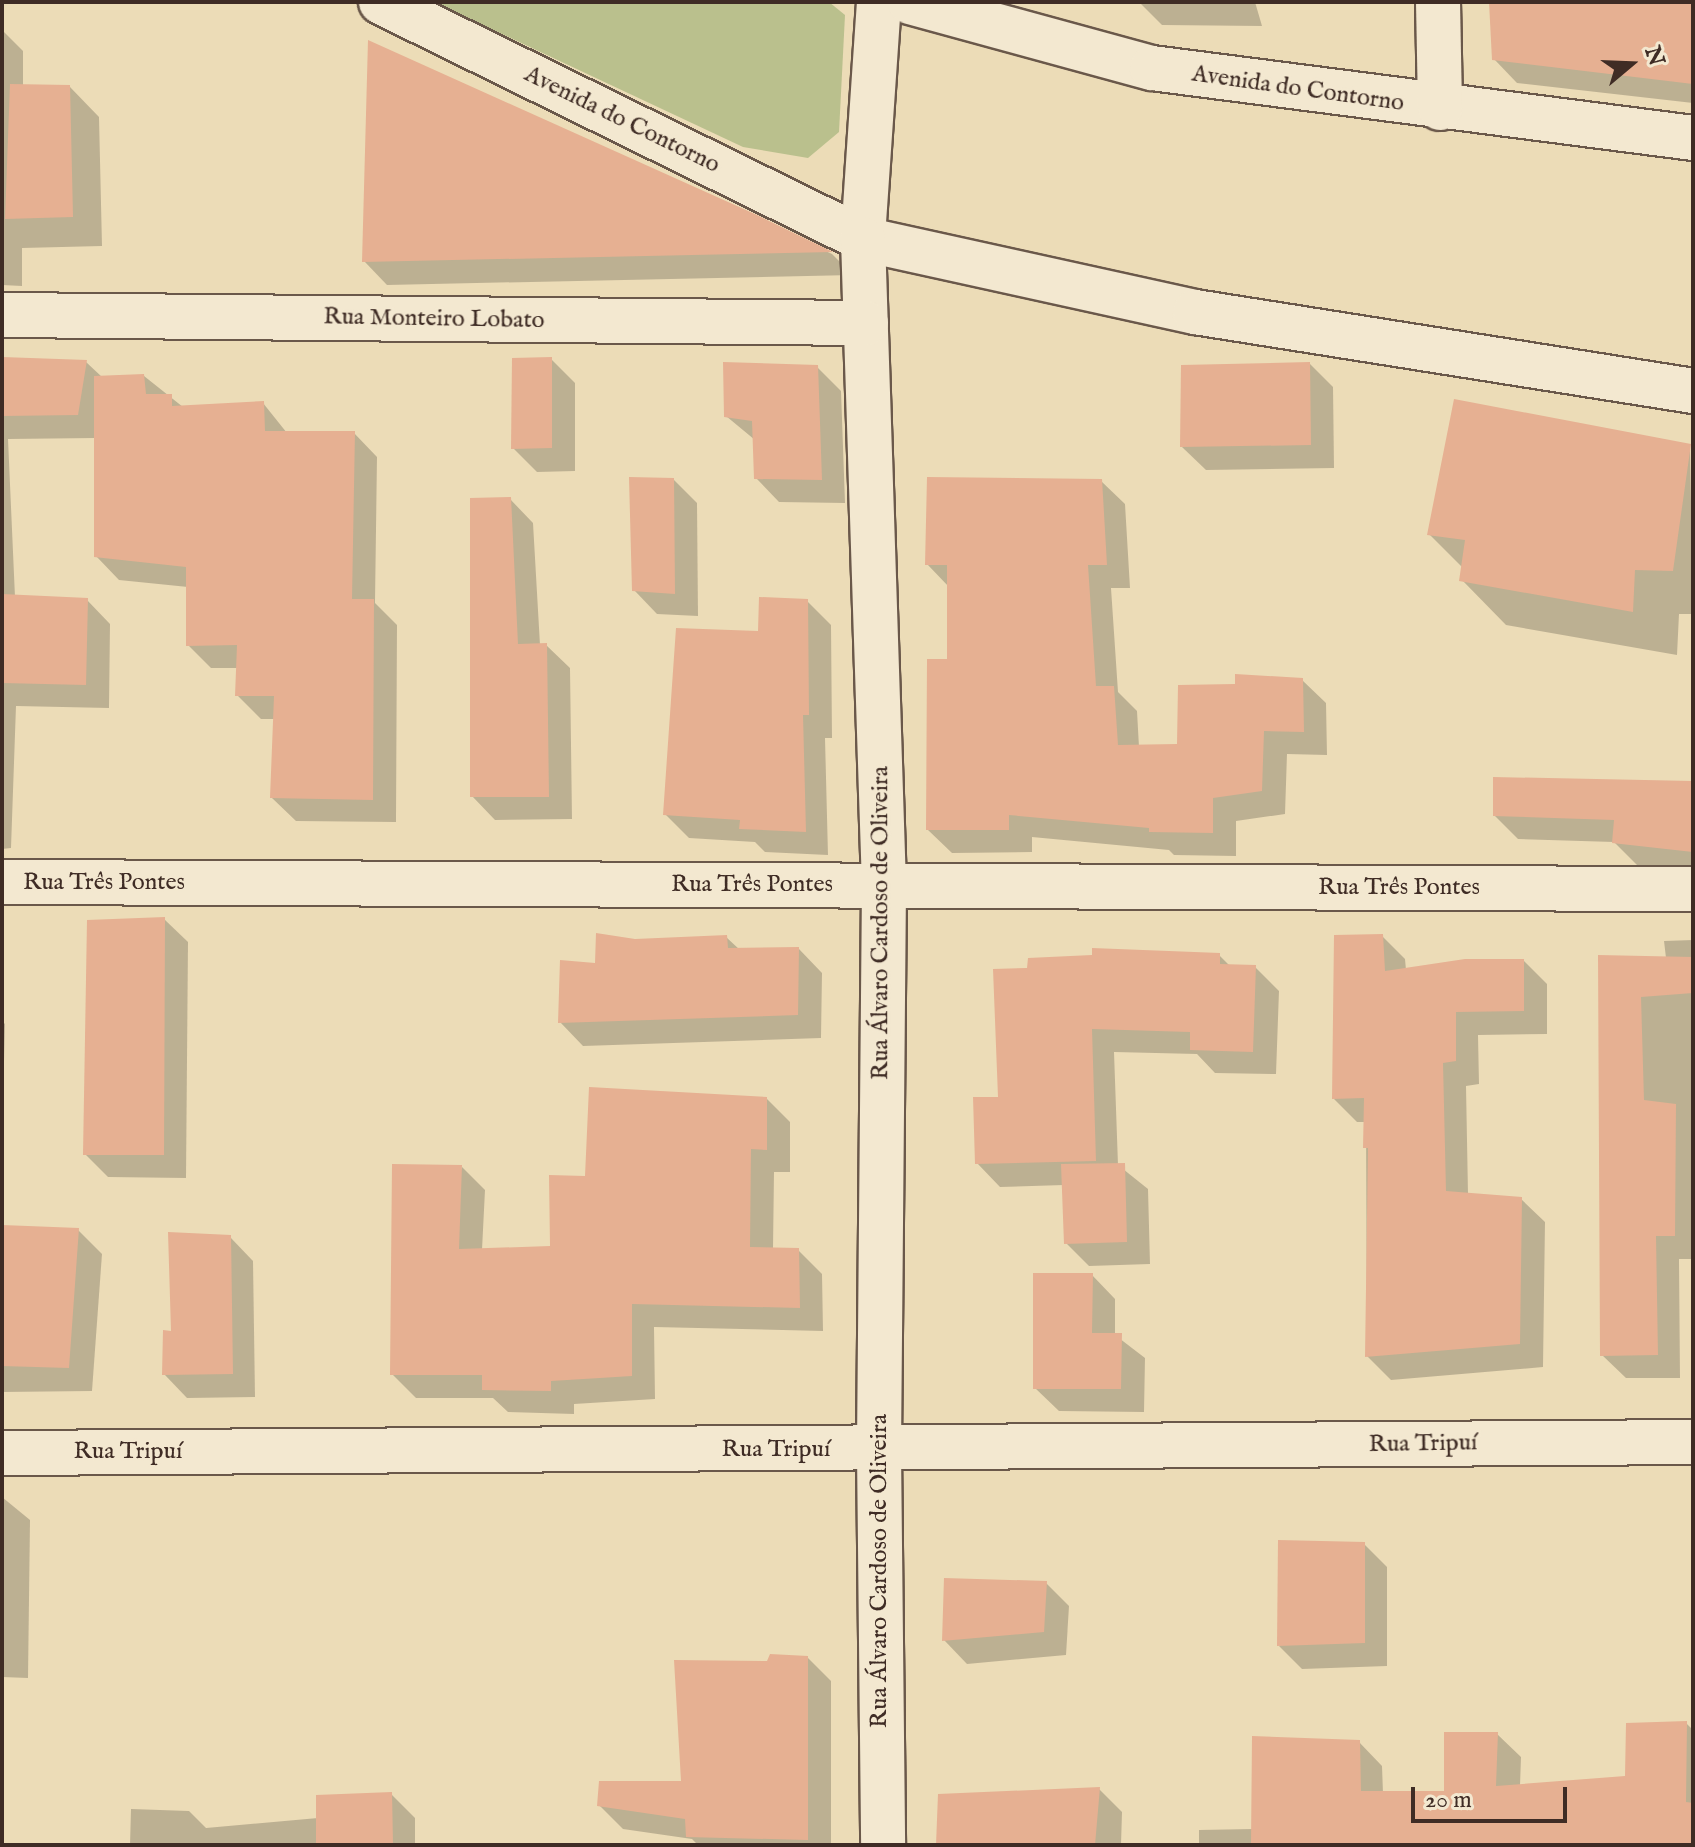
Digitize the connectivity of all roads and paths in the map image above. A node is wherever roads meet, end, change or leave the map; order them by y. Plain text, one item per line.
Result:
1 (381, 2) edge
2 (879, 2) edge
3 (910, 2) edge
4 (1438, 2) edge
5 (1440, 108) junction
6 (1693, 138) edge
7 (863, 239) junction
8 (2, 315) edge
9 (866, 323) junction
10 (1693, 391) edge
11 (2, 882) edge
12 (884, 886) junction
13 (1693, 889) edge
14 (1693, 1442) edge
15 (879, 1450) junction
16 (2, 1453) edge
17 (883, 1845) edge

1 - 7 street, Avenida do Contorno
2 - 7 street, Rua Álvaro Cardoso de Oliveira
3 - 5 street, Avenida do Contorno
4 - 5 street
5 - 6 street, Avenida do Contorno
7 - 9 street, Rua Álvaro Cardoso de Oliveira
7 - 10 street, Avenida do Contorno
8 - 9 street, Rua Monteiro Lobato
9 - 12 street, Rua Álvaro Cardoso de Oliveira
11 - 12 street, Rua Três Pontes
12 - 13 street, Rua Três Pontes
12 - 15 street, Rua Álvaro Cardoso de Oliveira
14 - 15 street, Rua Tripuí
15 - 16 street, Rua Tripuí
15 - 17 street, Rua Álvaro Cardoso de Oliveira

